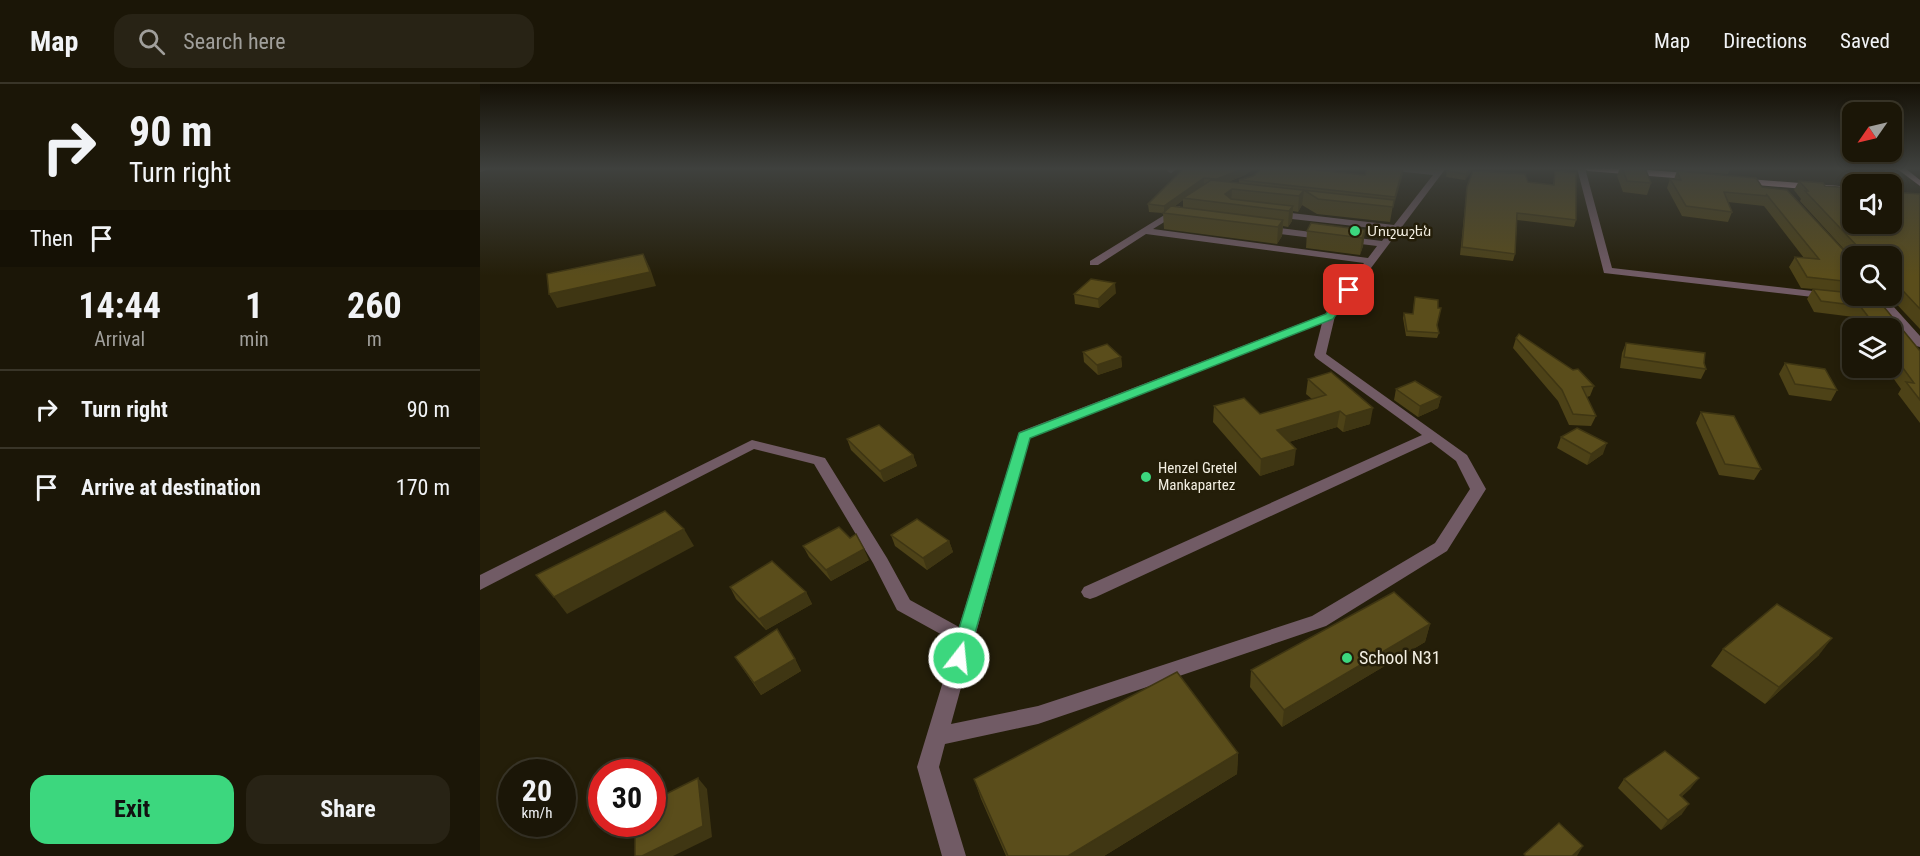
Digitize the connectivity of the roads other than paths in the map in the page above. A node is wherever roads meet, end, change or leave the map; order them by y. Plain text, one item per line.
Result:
1 (1187, 204) edge
2 (1409, 204) edge
3 (1590, 204) edge
4 (1266, 213) edge
5 (1169, 217) junction
6 (1180, 218) edge
7 (1248, 227) edge
8 (1396, 228) junction
9 (1145, 231) junction
10 (1385, 244) junction
11 (1370, 261) junction
12 (1094, 263) dead end
13 (1842, 298) edge
14 (1888, 306) edge
15 (1329, 316) junction
16 (1920, 343) edge
17 (1432, 436) junction
18 (480, 583) edge
19 (1090, 592) dead end
20 (965, 639) junction
21 (937, 736) junction
22 (954, 856) edge

1 - 5 street
2 - 8 street
3 - 13 street
4 - 8 street
5 - 6 street
5 - 9 street
7 - 10 street
8 - 10 street
9 - 11 street
9 - 12 street
10 - 11 street
11 - 15 street
14 - 16 street
15 - 17 street
15 - 20 street
17 - 19 street
17 - 21 street
18 - 20 street
20 - 21 street
21 - 22 street

